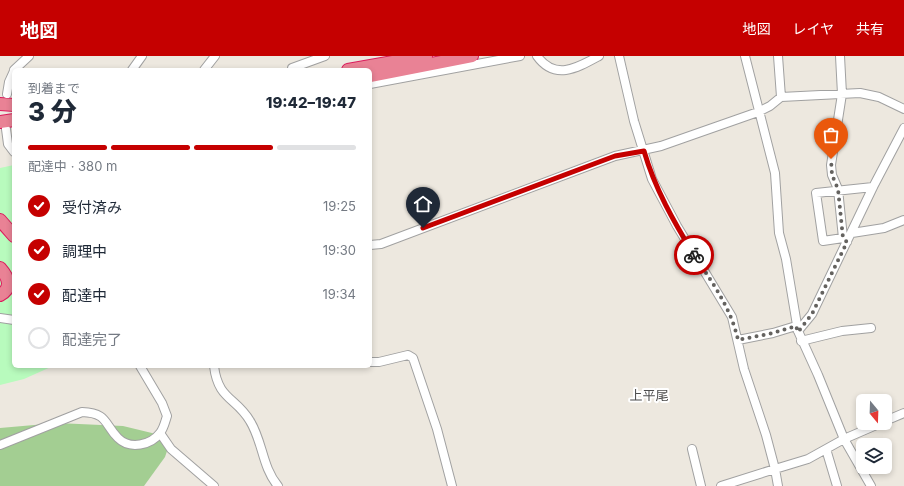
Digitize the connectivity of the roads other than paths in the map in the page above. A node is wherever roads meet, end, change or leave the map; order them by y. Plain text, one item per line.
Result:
1 (29, 56) edge
2 (142, 56) edge
3 (216, 56) edge
4 (325, 56) edge
5 (426, 56) edge
6 (472, 56) edge
7 (520, 56) edge
8 (537, 56) edge
9 (599, 56) edge
10 (619, 56) edge
11 (745, 56) edge
12 (778, 56) edge
13 (840, 56) edge
14 (16, 68) edge
15 (133, 68) edge
16 (206, 68) edge
17 (292, 68) edge
18 (359, 68) edge
19 (372, 76) edge
20 (8, 83) edge
21 (372, 84) edge
22 (7, 94) dead end
23 (842, 94) junction
24 (781, 97) junction
25 (0, 105) edge
26 (12, 105) edge
27 (904, 109) edge
28 (758, 112) junction
29 (0, 116) edge
30 (12, 116) edge
31 (7, 124) edge
32 (904, 128) edge
33 (3, 141) edge
34 (12, 150) edge
35 (644, 151) junction
36 (873, 187) junction
37 (838, 189) junction
38 (0, 220) edge
39 (904, 220) edge
40 (852, 233) junction
41 (12, 234) edge
42 (845, 240) junction
43 (372, 245) edge
44 (0, 268) edge
45 (0, 295) edge
46 (0, 318) edge
47 (12, 320) edge
48 (871, 328) dead end
49 (797, 329) junction
50 (738, 340) junction
51 (801, 341) junction
52 (372, 362) edge
53 (141, 368) edge
54 (214, 368) edge
55 (904, 413) edge
56 (892, 418) edge
57 (865, 430) edge
58 (160, 433) junction
59 (844, 439) junction
60 (0, 445) edge
61 (692, 449) dead end
62 (826, 449) junction
63 (775, 469) junction
64 (214, 486) edge
65 (278, 486) edge
66 (452, 486) edge
67 (701, 486) edge
68 (721, 486) edge
69 (778, 486) edge
70 (837, 486) edge
71 (870, 486) edge

1 - 14 street
2 - 15 street
3 - 16 street
4 - 17 street
5 - 18 highway
6 - 19 highway
7 - 21 street
8 - 9 street
10 - 35 street
11 - 28 street
12 - 24 street
13 - 23 street
20 - 22 street
23 - 24 street
23 - 27 street
23 - 37 street
24 - 28 street
25 - 26 highway
28 - 35 street
28 - 49 street
29 - 30 highway
31 - 33 street
32 - 36 street
33 - 34 street
35 - 43 street
35 - 50 street
36 - 37 street
36 - 40 street
37 - 42 street
37 - 42 street
38 - 41 highway
39 - 40 street
40 - 42 street
42 - 49 street
44 - 45 highway
46 - 47 street
48 - 51 street
49 - 50 street
49 - 51 street
50 - 63 street
51 - 59 street
52 - 66 street
53 - 58 street
54 - 65 street
55 - 56 street
57 - 59 street
58 - 60 street
58 - 64 street
59 - 62 street
59 - 71 street
61 - 67 street
62 - 63 street
62 - 70 street
63 - 68 street
63 - 69 street

